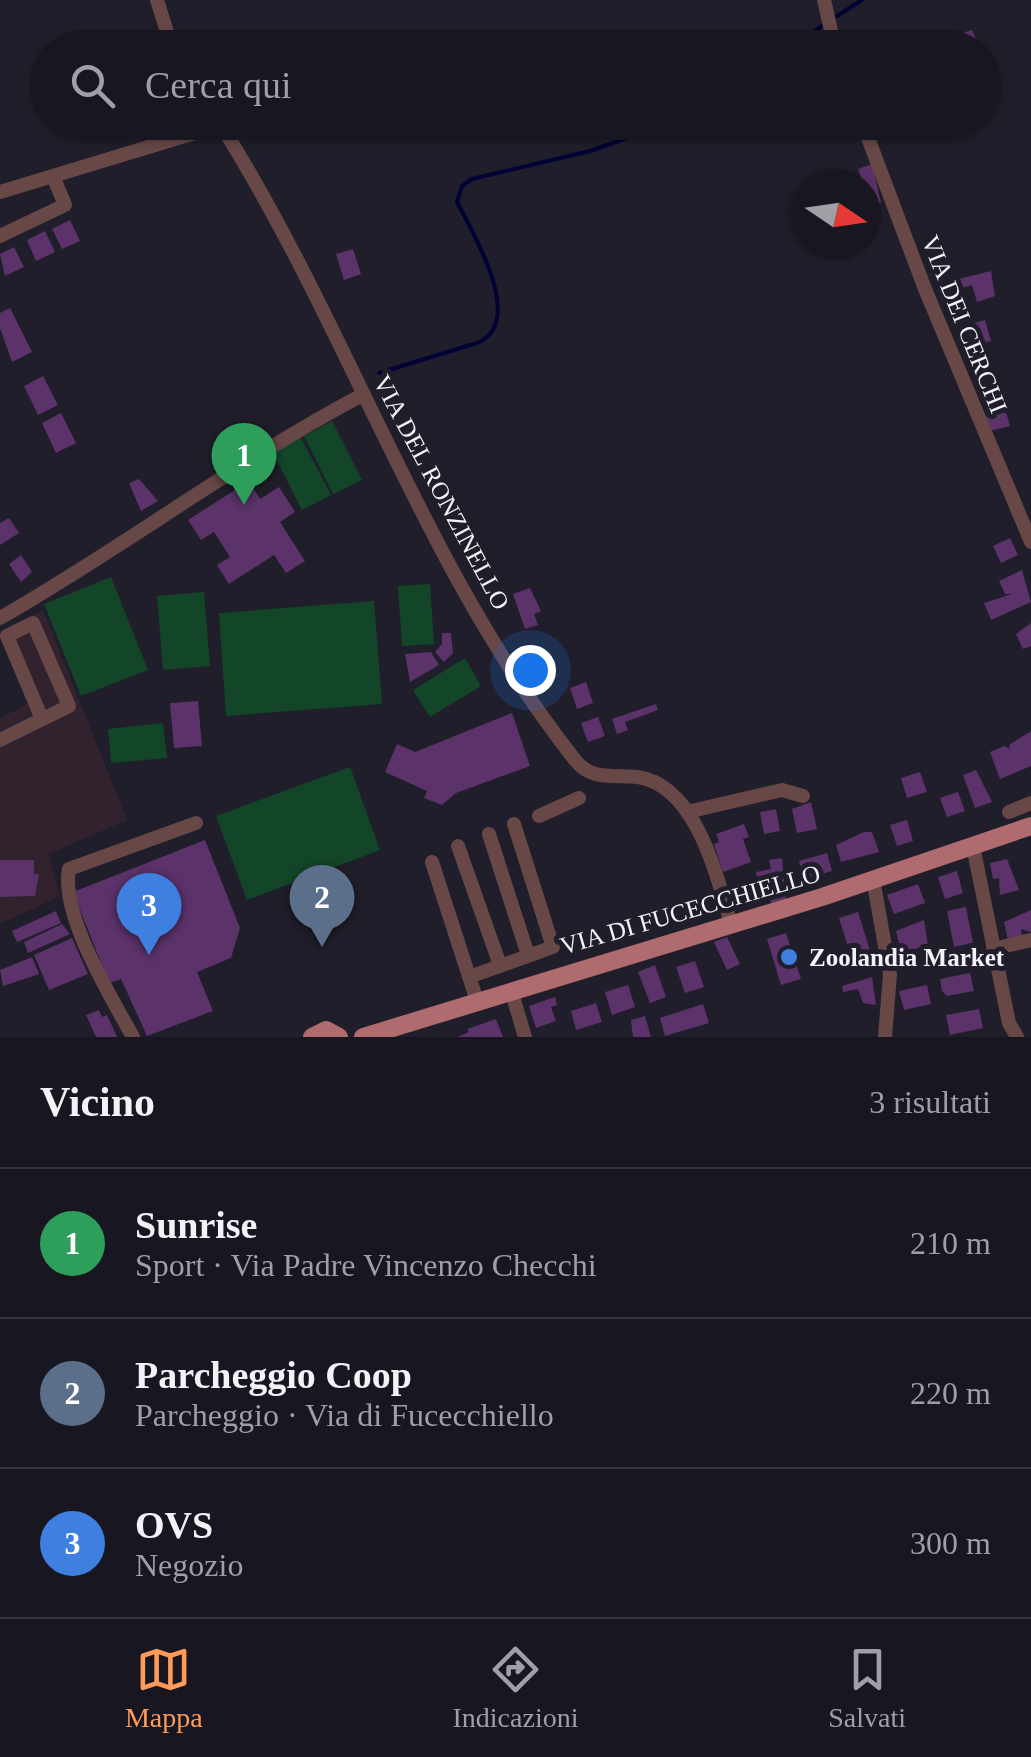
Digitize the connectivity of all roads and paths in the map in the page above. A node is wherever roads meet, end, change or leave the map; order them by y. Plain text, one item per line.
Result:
1 (158, 0) edge
2 (825, 4) edge
3 (167, 30) edge
4 (831, 30) edge
5 (169, 140) edge
6 (230, 140) edge
7 (869, 140) edge
8 (53, 176) junction
9 (0, 192) edge
10 (0, 236) edge
11 (364, 394) junction
12 (1031, 542) edge
13 (0, 618) edge
14 (42, 720) junction
15 (0, 740) edge
16 (803, 796) dead end
17 (579, 798) dead end
18 (1031, 803) edge
19 (687, 812) junction
20 (1009, 812) dead end
21 (539, 816) dead end
22 (196, 823) dead end
23 (514, 824) dead end
24 (1031, 826) edge
25 (489, 834) dead end
26 (458, 846) dead end
27 (973, 846) junction
28 (432, 862) dead end
29 (872, 880) junction
30 (731, 924) junction
31 (1031, 940) edge
32 (993, 949) junction
33 (528, 955) junction
34 (500, 965) junction
35 (469, 977) junction
36 (511, 990) junction
37 (477, 1001) junction
38 (133, 1037) edge
39 (312, 1037) edge
40 (339, 1037) edge
41 (363, 1037) edge
42 (525, 1037) edge
43 (885, 1037) edge
44 (1017, 1037) edge

1 - 3 street
2 - 4 street
5 - 8 street
6 - 11 street, VIA DEL RONZINELLO
7 - 12 street, VIA DEI CERCHI
8 - 9 street
8 - 10 street
11 - 13 street
11 - 19 street, VIA DEL RONZINELLO
14 - 14 street
14 - 15 street
16 - 19 street
17 - 21 street
18 - 20 street
19 - 30 street, VIA DEL RONZINELLO
22 - 38 street
23 - 33 street
24 - 27 main road, VIA DI FUCECCHIELLO
25 - 33 street
26 - 34 street
27 - 29 main road, VIA DI FUCECCHIELLO
27 - 32 street
28 - 35 street
29 - 30 main road, VIA DI FUCECCHIELLO
29 - 43 street
30 - 36 main road, VIA DI FUCECCHIELLO
31 - 32 street
32 - 44 street
33 - 34 street
34 - 35 street
35 - 37 street
36 - 37 main road, VIA DI FUCECCHIELLO
36 - 42 street
37 - 41 main road, VIA DI FUCECCHIELLO
39 - 40 main road

